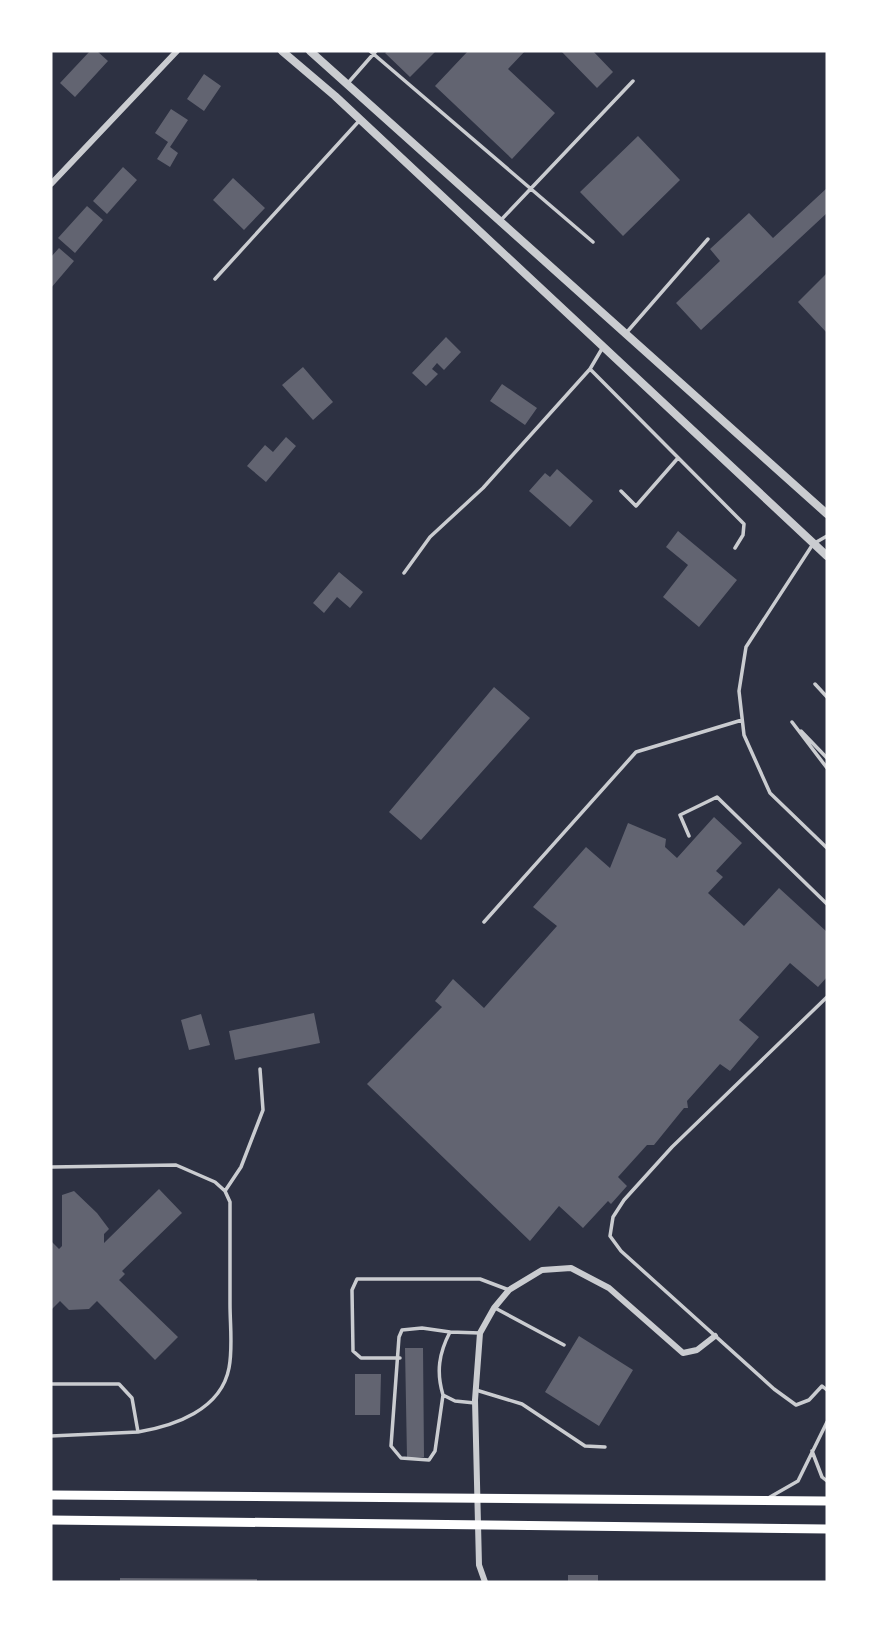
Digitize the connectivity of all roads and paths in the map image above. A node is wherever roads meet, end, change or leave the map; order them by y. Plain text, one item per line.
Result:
1 (177, 51) edge
2 (282, 51) edge
3 (310, 51) edge
4 (373, 52) edge
5 (633, 81) dead end
6 (347, 84) junction
7 (360, 119) junction
8 (51, 184) edge
9 (530, 187) junction
10 (499, 222) junction
11 (708, 239) dead end
12 (593, 243) dead end
13 (215, 279) dead end
14 (626, 334) junction
15 (603, 347) junction
16 (590, 369) junction
17 (678, 458) junction
18 (621, 491) dead end
19 (827, 514) edge
20 (827, 536) edge
21 (813, 544) junction
22 (735, 548) dead end
23 (827, 556) edge
24 (404, 573) dead end
25 (815, 684) dead end
26 (827, 697) edge
27 (743, 720) junction
28 (827, 758) edge
29 (827, 768) edge
30 (689, 836) dead end
31 (827, 848) edge
32 (827, 904) edge
33 (484, 922) dead end
34 (827, 997) edge
35 (260, 1069) dead end
36 (52, 1167) edge
37 (225, 1191) junction
38 (509, 1290) junction
39 (494, 1308) junction
40 (450, 1332) junction
41 (480, 1333) junction
42 (715, 1336) junction
43 (565, 1345) dead end
44 (400, 1358) junction
45 (51, 1384) edge
46 (827, 1390) edge
47 (476, 1391) junction
48 (443, 1395) junction
49 (475, 1403) junction
50 (827, 1423) edge
51 (138, 1432) junction
52 (51, 1436) edge
53 (605, 1447) dead end
54 (811, 1449) junction
55 (827, 1481) edge
56 (51, 1495) edge
57 (478, 1497) junction
58 (765, 1500) junction
59 (827, 1501) edge
60 (51, 1520) edge
61 (478, 1525) junction
62 (827, 1528) edge
63 (485, 1582) edge

1 - 8 street
2 - 7 street
3 - 6 street
4 - 6 lane
4 - 9 lane
5 - 9 lane
6 - 10 street
7 - 13 lane
7 - 15 street
9 - 10 lane
9 - 12 lane
10 - 14 street
11 - 14 lane
14 - 19 street
15 - 16 lane
15 - 21 street
16 - 17 lane
16 - 24 lane
17 - 18 lane
17 - 22 lane
20 - 21 lane
21 - 23 street
21 - 27 lane
25 - 26 lane
27 - 31 lane
27 - 33 lane
28 - 29 lane
30 - 32 lane
34 - 42 lane
35 - 37 lane
36 - 37 lane
37 - 51 lane
38 - 39 street
38 - 42 street
38 - 44 lane
39 - 41 street
39 - 43 lane
40 - 41 lane
40 - 44 lane
40 - 48 lane
41 - 47 street
42 - 46 lane
44 - 48 lane
45 - 51 lane
47 - 49 street
47 - 53 lane
48 - 49 lane
49 - 57 street
50 - 54 lane
51 - 52 lane
54 - 55 lane
54 - 58 lane
56 - 57 main road
57 - 58 main road
57 - 61 street
58 - 59 main road
60 - 61 main road
61 - 62 main road
61 - 63 street

